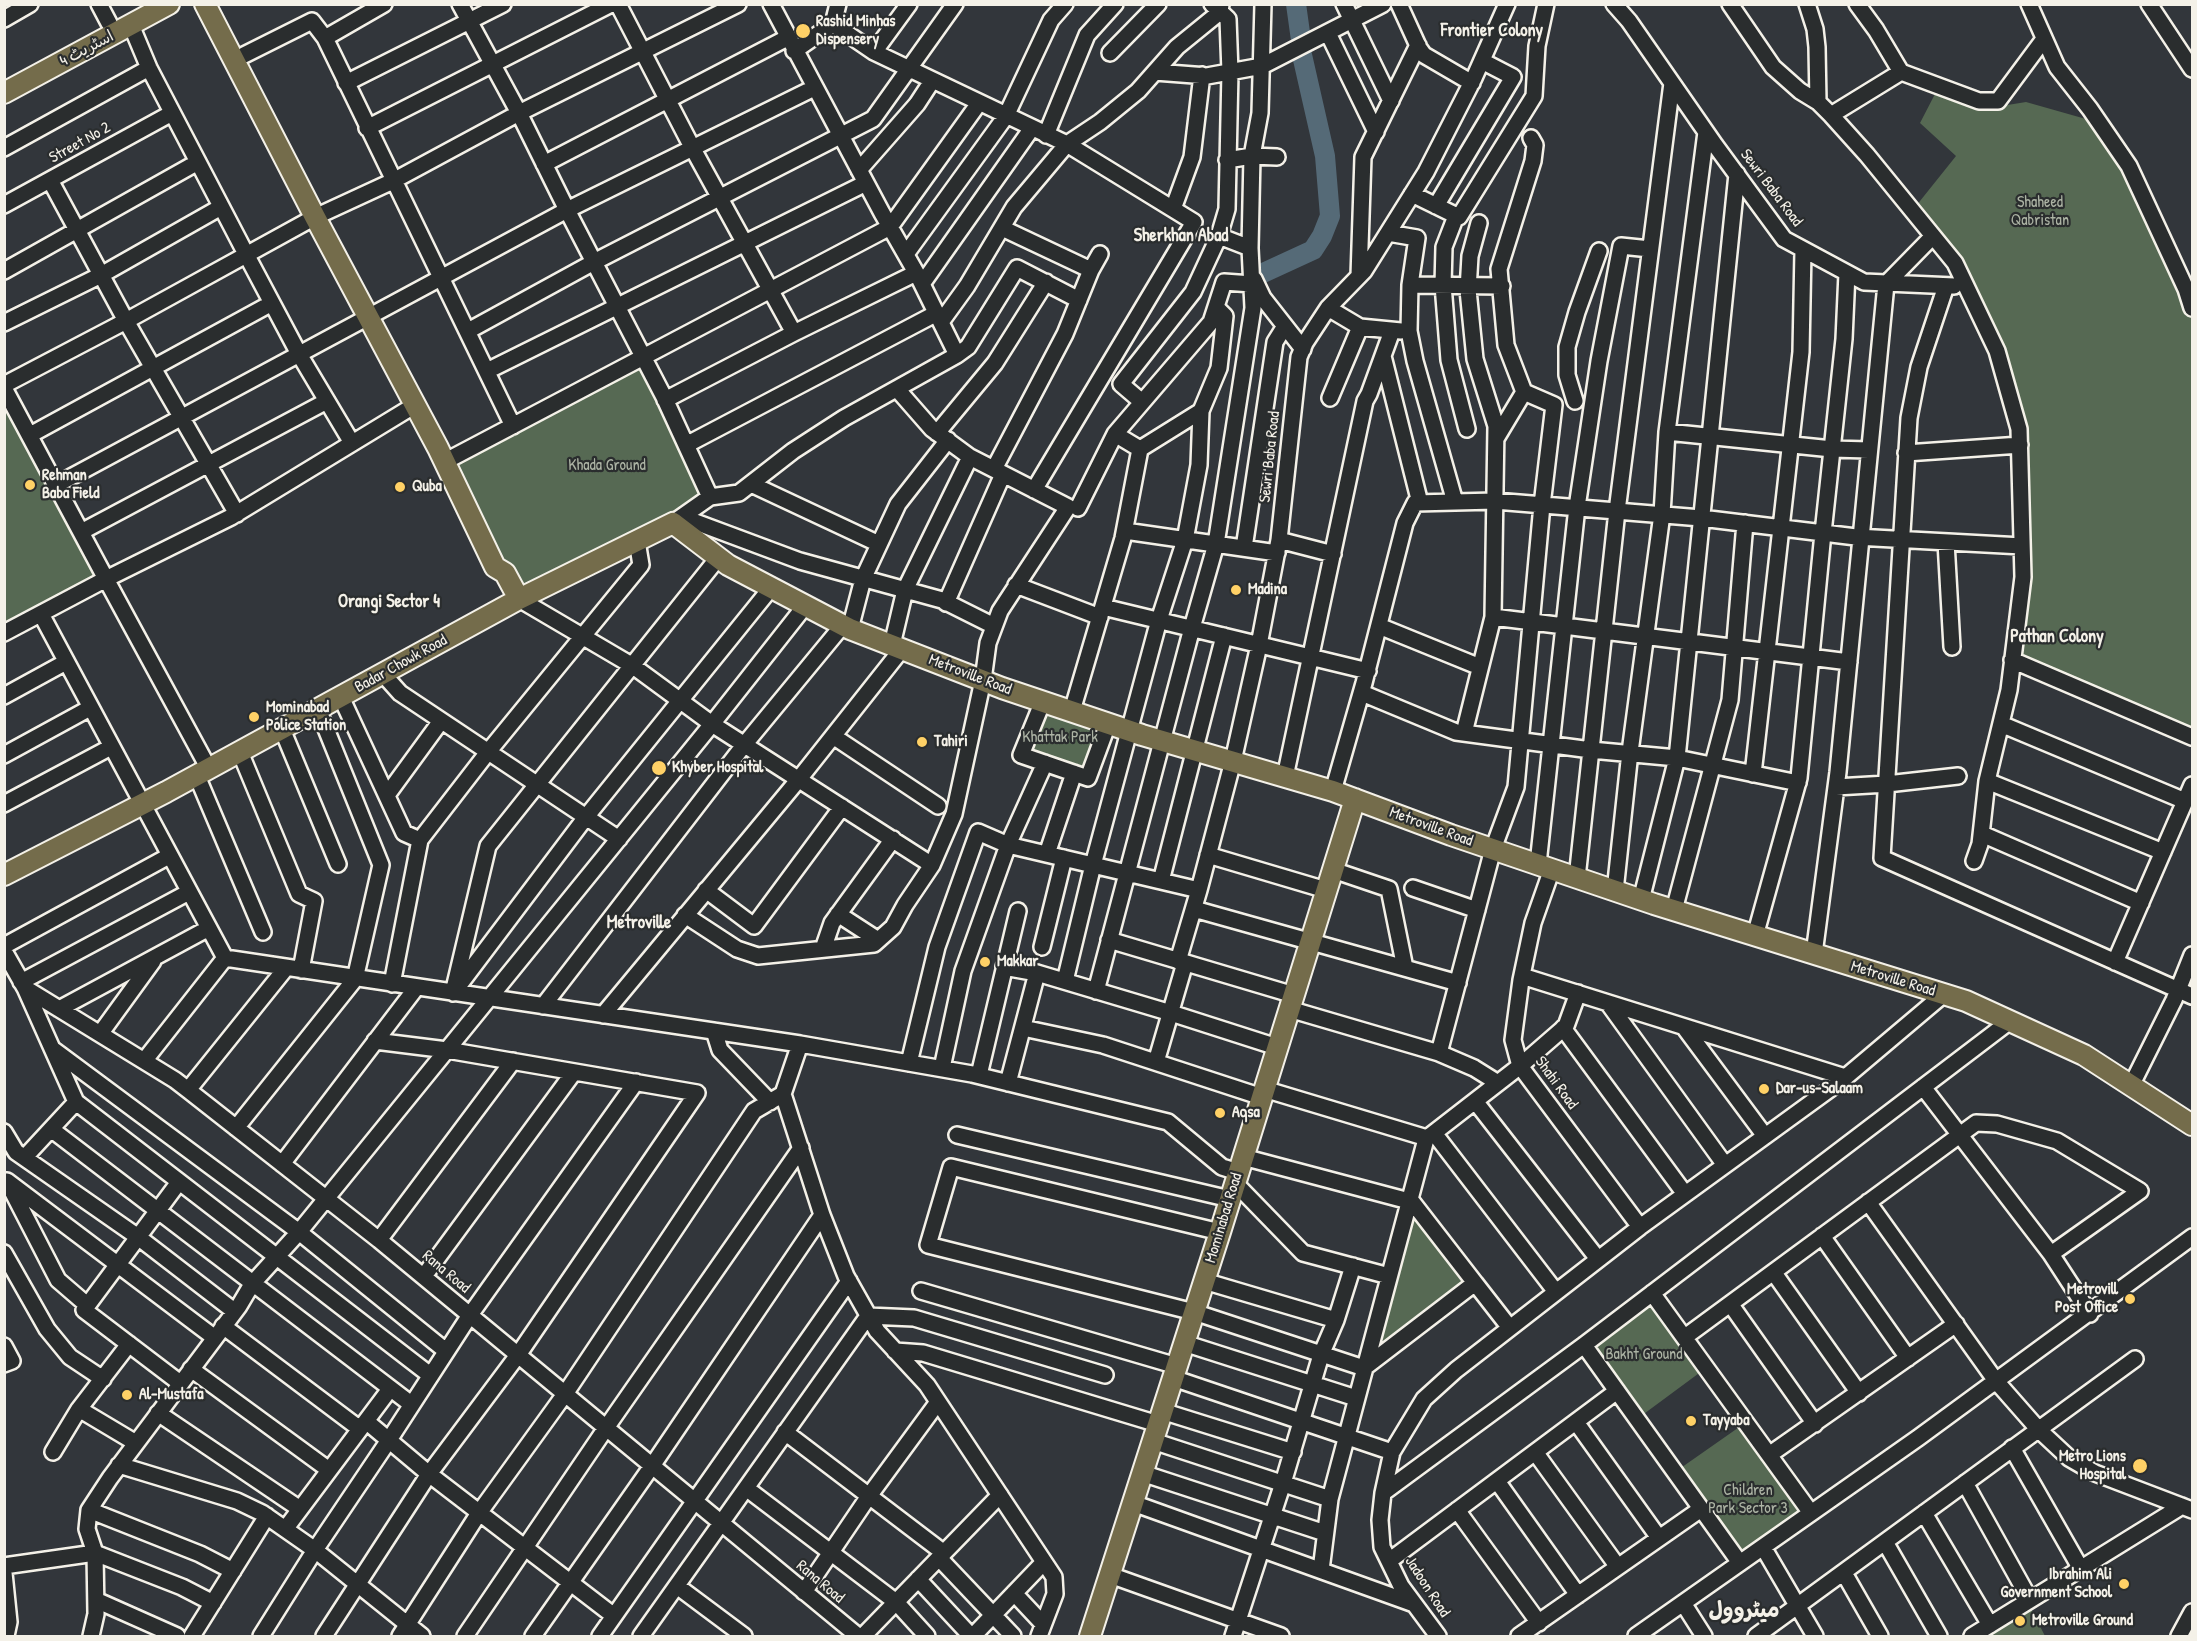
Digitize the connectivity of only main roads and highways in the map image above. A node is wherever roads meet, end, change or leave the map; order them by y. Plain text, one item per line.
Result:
1 (140, 4) edge
2 (169, 4) edge
3 (206, 4) edge
4 (219, 4) edge
5 (4, 79) edge
6 (4, 93) edge
7 (321, 215) junction
8 (373, 315) junction
9 (449, 459) junction
10 (678, 520) joint
11 (519, 599) junction
12 (1355, 798) junction
13 (4, 875) edge
14 (2193, 1125) edge
15 (1090, 1636) edge

1 - 5 main road, اسٹریٹ 4
2 - 6 main road, اسٹریٹ 4
3 - 7 main road
4 - 7 main road
7 - 8 main road
8 - 9 main road
8 - 9 main road
9 - 11 main road
10 - 11 main road, Badar Chowk Road
10 - 12 main road, Metroville Road
11 - 13 main road, Badar Chowk Road
12 - 14 main road, Metroville Road
12 - 15 main road, Mominabad Road

